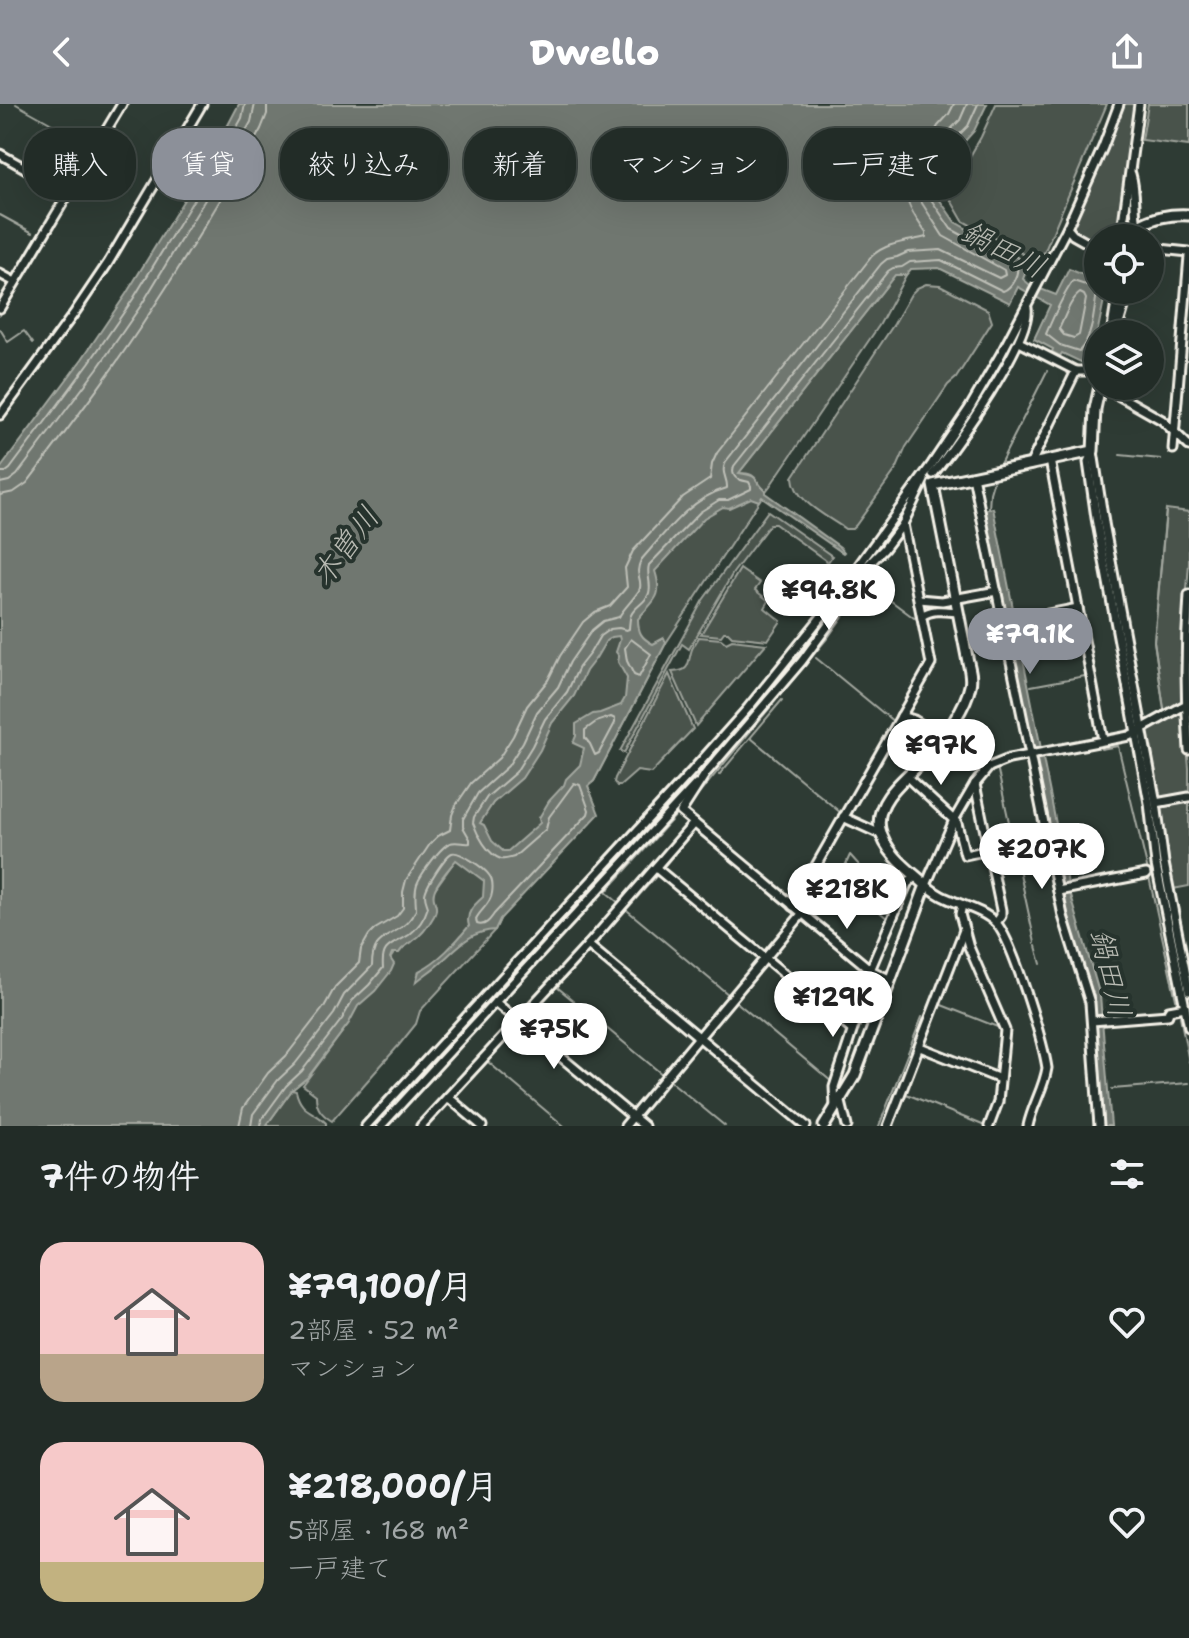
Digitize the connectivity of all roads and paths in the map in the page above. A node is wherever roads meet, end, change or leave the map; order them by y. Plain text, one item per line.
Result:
1 (122, 104) edge
2 (202, 104) edge
3 (1119, 104) edge
4 (1139, 104) edge
5 (108, 128) edge
6 (0, 154) edge
7 (24, 168) edge
8 (1129, 171) junction
9 (65, 200) edge
10 (1189, 215) edge
11 (1123, 224) edge
12 (1136, 224) edge
13 (1143, 224) edge
14 (1067, 228) junction
15 (1084, 241) edge
16 (1164, 250) edge
17 (1189, 254) edge
18 (0, 274) edge
19 (15, 282) junction
20 (1027, 307) junction
21 (0, 308) edge
22 (1019, 342) junction
23 (1076, 371) junction
24 (1084, 371) edge
25 (1097, 400) edge
26 (1126, 400) edge
27 (0, 415) edge
28 (1175, 433) junction
29 (1189, 446) edge
30 (1173, 449) dead end
31 (1093, 451) junction
32 (1050, 460) junction
33 (932, 464) junction
34 (1030, 465) junction
35 (979, 475) junction
36 (933, 480) junction
37 (903, 524) junction
38 (997, 592) junction
39 (1189, 595) edge
40 (957, 605) junction
41 (920, 607) junction
42 (1078, 608) junction
43 (1004, 623) junction
44 (1185, 705) junction
45 (901, 716) junction
46 (1140, 731) junction
47 (943, 738) junction
48 (1103, 740) junction
49 (1189, 750) edge
50 (1030, 755) junction
51 (989, 767) junction
52 (706, 773) junction
53 (907, 777) junction
54 (975, 784) junction
55 (1189, 797) edge
56 (1156, 803) junction
57 (843, 817) junction
58 (954, 820) junction
59 (694, 823) junction
60 (880, 831) junction
61 (989, 850) junction
62 (656, 868) junction
63 (1146, 874) dead end
64 (916, 876) junction
65 (926, 885) junction
66 (1063, 890) junction
67 (962, 905) junction
68 (793, 906) junction
69 (802, 914) junction
70 (996, 923) junction
71 (964, 930) junction
72 (588, 945) junction
73 (765, 958) junction
74 (874, 972) junction
75 (891, 980) junction
76 (1189, 991) edge
77 (495, 1002) junction
78 (1185, 1007) junction
79 (518, 1021) junction
80 (1094, 1021) junction
81 (1189, 1027) edge
82 (852, 1030) junction
83 (699, 1038) junction
84 (920, 1047) junction
85 (1000, 1079) junction
86 (448, 1097) junction
87 (838, 1105) junction
88 (633, 1117) junction
89 (366, 1126) edge
90 (381, 1126) edge
91 (421, 1126) edge
92 (482, 1126) edge
93 (625, 1126) edge
94 (644, 1126) edge
95 (806, 1126) edge
96 (824, 1126) edge
97 (847, 1126) edge
98 (888, 1126) edge
99 (989, 1126) edge
100 (1028, 1126) edge
101 (1099, 1126) edge

1 - 5 street
2 - 27 street
3 - 14 street
4 - 8 street
6 - 7 street
8 - 11 street
8 - 12 street
9 - 19 street
10 - 13 main road
14 - 15 street
14 - 20 street
16 - 17 street
17 - 28 street
18 - 19 street
19 - 21 street
20 - 22 street
20 - 33 street
22 - 23 street
22 - 36 street
23 - 24 street
23 - 34 street
25 - 31 main road
26 - 28 street
28 - 29 street
28 - 30 street
31 - 32 main road
31 - 46 street
32 - 34 main road
32 - 42 street
33 - 36 street
33 - 37 street
33 - 89 street
34 - 35 main road
35 - 36 main road
35 - 38 street
36 - 40 main road
37 - 41 street
37 - 52 street
38 - 40 street
38 - 43 street
39 - 44 street
40 - 41 street
40 - 41 street
40 - 47 main road
41 - 45 street
42 - 43 street
42 - 48 street
43 - 50 street
44 - 46 street
44 - 49 street
45 - 47 street
45 - 57 street
46 - 48 street
46 - 56 street
46 - 78 street
47 - 51 street
47 - 53 main road
48 - 50 street
50 - 51 street
50 - 66 street
51 - 54 street
52 - 59 street
52 - 77 street
53 - 58 street
53 - 60 main road
54 - 58 street
54 - 61 street
55 - 56 street
56 - 76 street
57 - 60 street
57 - 68 street
58 - 61 street
58 - 65 street
59 - 62 street
59 - 68 street
60 - 64 main road
61 - 70 street
62 - 72 street
62 - 73 street
63 - 66 street
64 - 65 main road
64 - 74 street
65 - 67 street
65 - 75 main road
66 - 80 street
67 - 70 street
67 - 71 street
68 - 69 street
69 - 73 street
69 - 74 street
70 - 100 street
71 - 84 street
71 - 85 street
72 - 79 street
72 - 83 street
73 - 82 street
73 - 83 street
74 - 75 street
74 - 82 street
75 - 87 main road
77 - 79 street
77 - 90 street
78 - 80 street
78 - 81 street
79 - 86 street
79 - 88 street
80 - 101 street
82 - 87 street
83 - 88 street
83 - 95 street
84 - 85 street
84 - 98 street
85 - 99 street
86 - 91 street
86 - 92 street
87 - 96 main road
87 - 97 street
88 - 93 street
88 - 94 street

